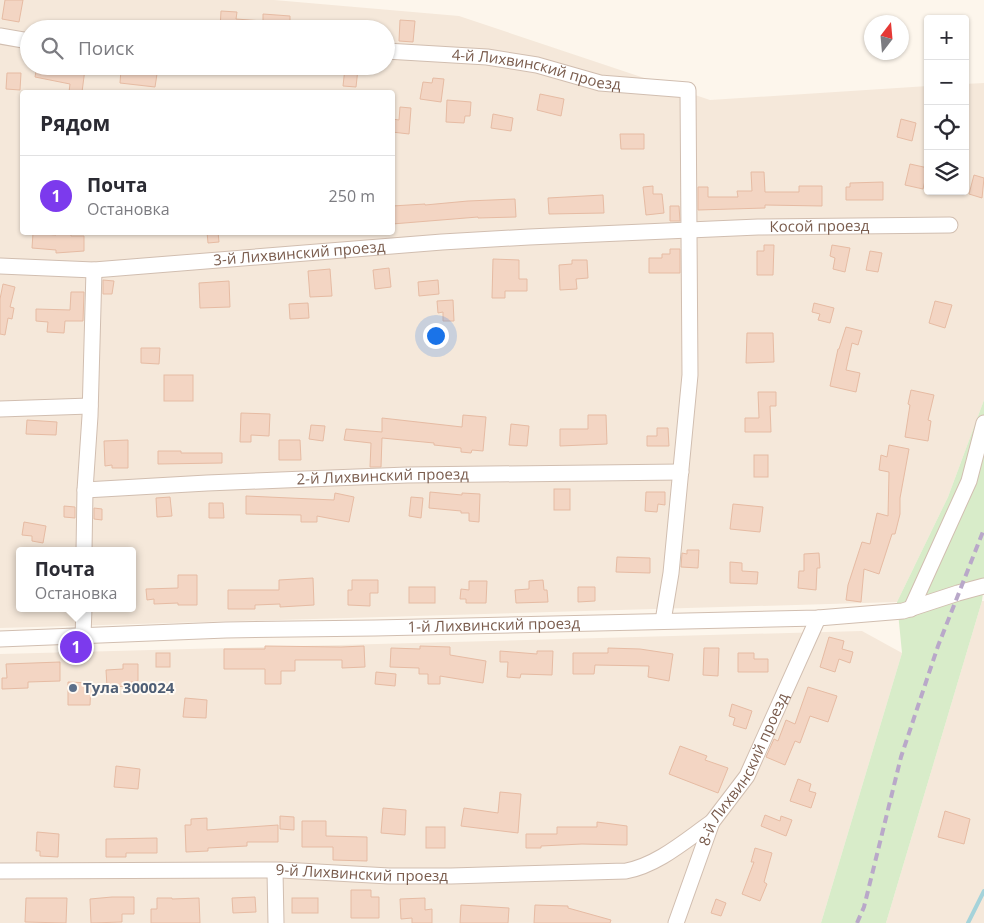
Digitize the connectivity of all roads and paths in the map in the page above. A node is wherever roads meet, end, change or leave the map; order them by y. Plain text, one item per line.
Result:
1 (0, 36) edge
2 (20, 39) edge
3 (395, 52) edge
4 (950, 225) dead end
5 (689, 231) junction
6 (0, 266) edge
7 (94, 270) junction
8 (90, 406) junction
9 (0, 409) edge
10 (984, 423) edge
11 (681, 472) junction
12 (85, 490) junction
13 (84, 547) edge
14 (984, 586) edge
15 (911, 610) junction
16 (84, 612) edge
17 (818, 618) junction
18 (664, 621) junction
19 (83, 636) junction
20 (0, 639) edge
21 (712, 822) junction
22 (0, 871) edge
23 (275, 871) junction
24 (276, 923) edge
25 (676, 923) edge

1 - 2 street
3 - 5 street, 4-й Лихвинский проезд
4 - 5 street, Косой проезд
5 - 7 street, 3-й Лихвинский проезд
5 - 11 street
6 - 7 street, 3-й Лихвинский проезд
7 - 8 street
8 - 9 street
8 - 12 street
10 - 15 street
11 - 12 street, 2-й Лихвинский проезд
11 - 18 street
12 - 13 street
14 - 15 street, 1-й Лихвинский проезд
15 - 17 street, 1-й Лихвинский проезд
16 - 19 street
17 - 18 street, 1-й Лихвинский проезд
17 - 21 street, 8-й Лихвинский проезд
18 - 19 street, 1-й Лихвинский проезд
19 - 20 street, 1-й Лихвинский проезд
21 - 23 street, 9-й Лихвинский проезд
21 - 25 street, 8-й Лихвинский проезд
22 - 23 street, 9-й Лихвинский проезд
23 - 24 street

